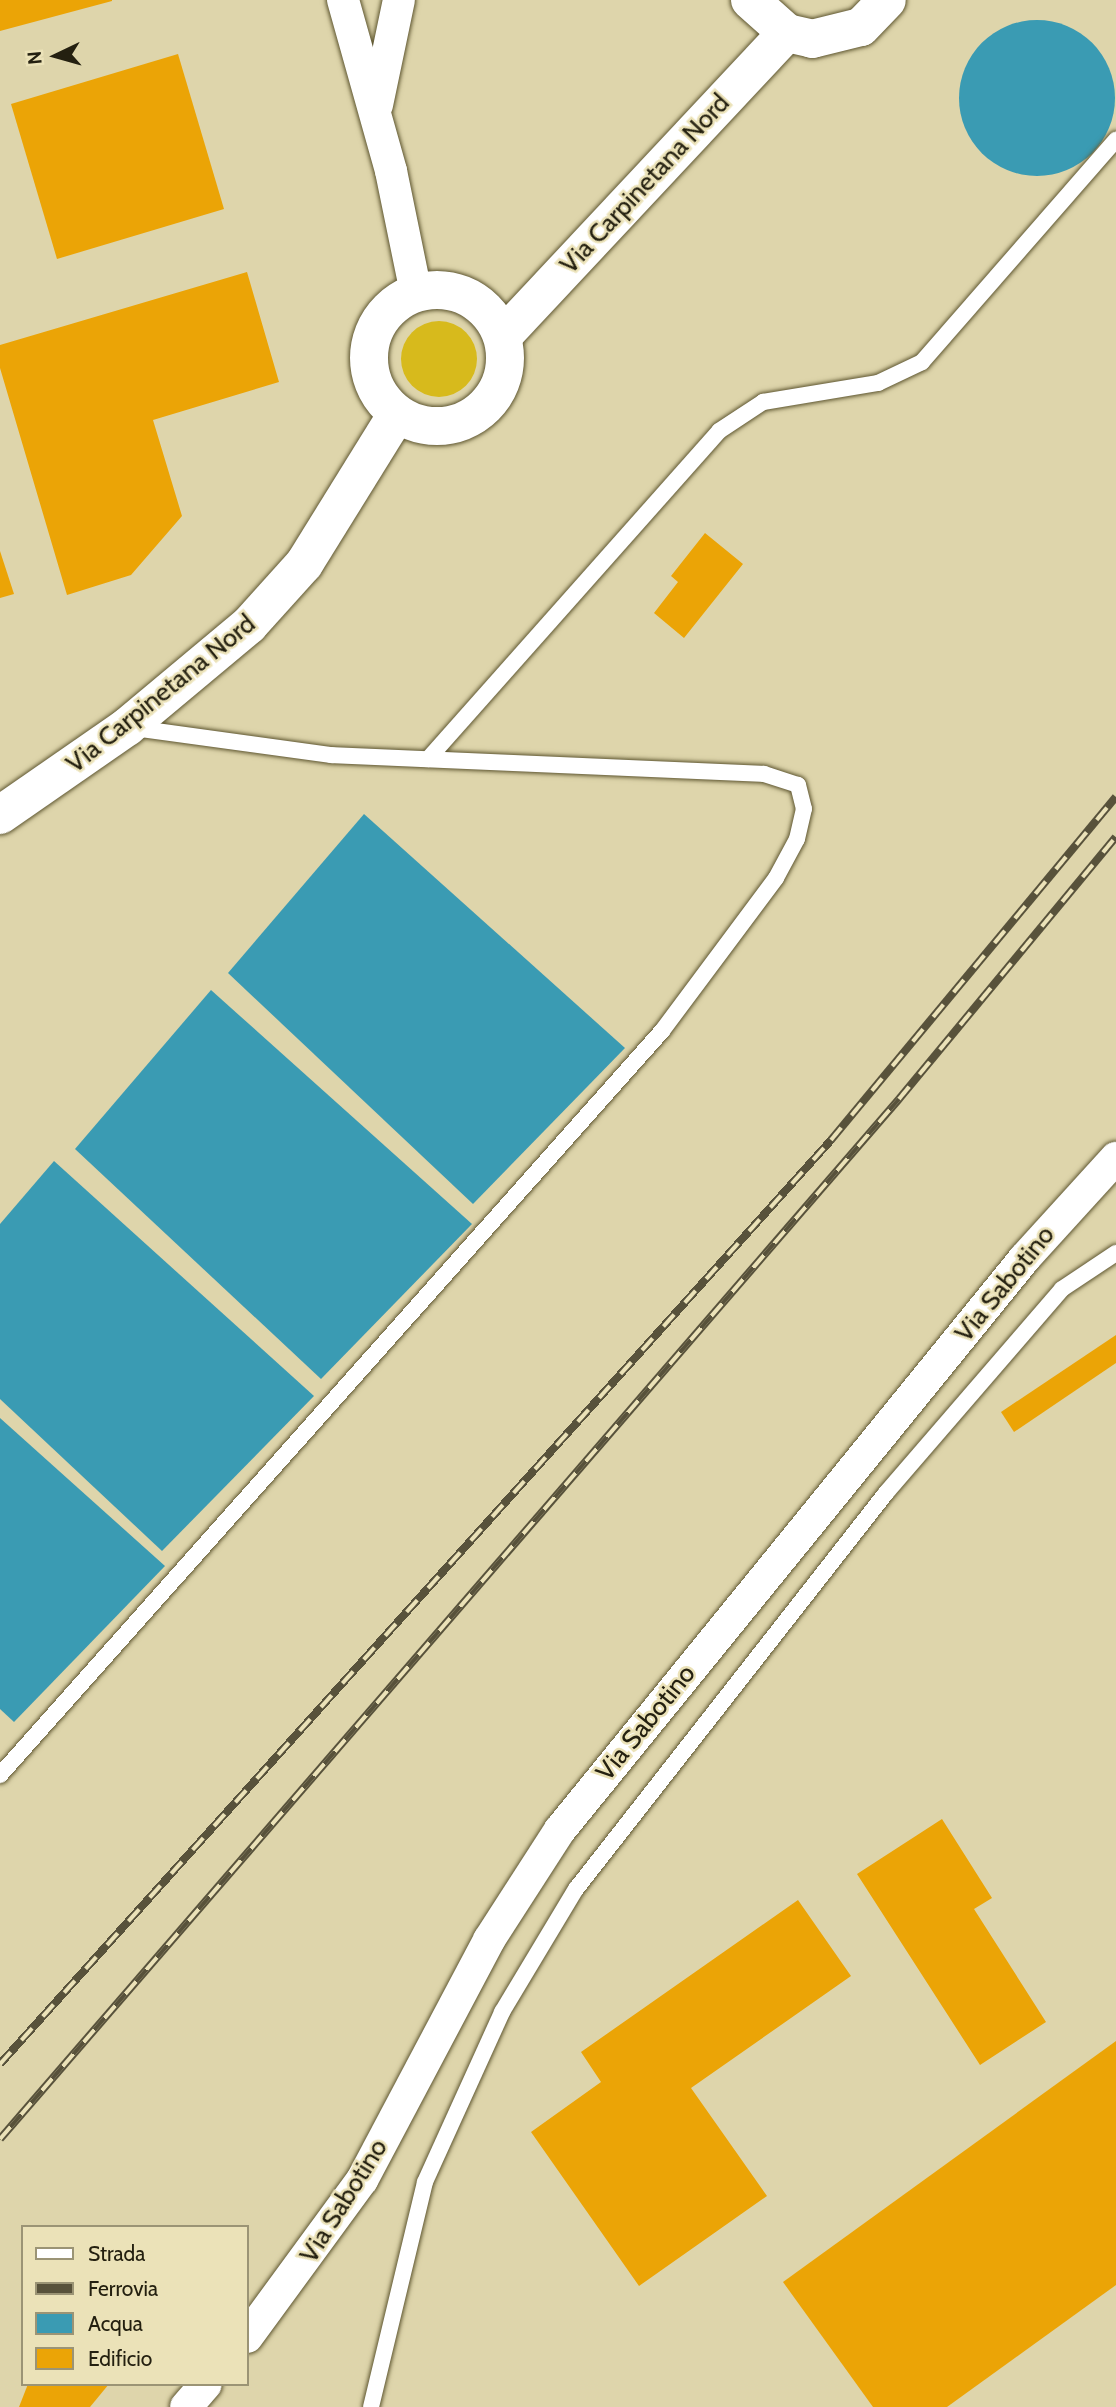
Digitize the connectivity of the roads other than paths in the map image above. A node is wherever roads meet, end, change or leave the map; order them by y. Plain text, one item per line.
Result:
1 (343, 0) edge
2 (399, 0) edge
3 (750, 0) edge
4 (887, 0) edge
5 (787, 33) junction
6 (376, 115) junction
7 (1116, 140) edge
8 (416, 292) junction
9 (503, 336) junction
10 (397, 414) junction
11 (127, 727) junction
12 (428, 759) junction
13 (0, 816) edge
14 (1116, 1158) edge
15 (1116, 1253) edge
16 (0, 1775) edge
17 (248, 2336) edge
18 (204, 2386) edge
19 (186, 2407) edge
20 (371, 2407) edge

1 - 6 street
2 - 6 street
3 - 5 main road
4 - 5 main road
5 - 9 main road, Via Carpinetana Nord
6 - 8 street
7 - 12 lane
8 - 9 main road
8 - 10 main road
9 - 10 main road
10 - 11 main road, Via Carpinetana Nord
11 - 12 lane
11 - 13 main road, Via Carpinetana Nord
12 - 16 lane
14 - 17 street, Via Sabotino
15 - 20 lane
18 - 19 street

